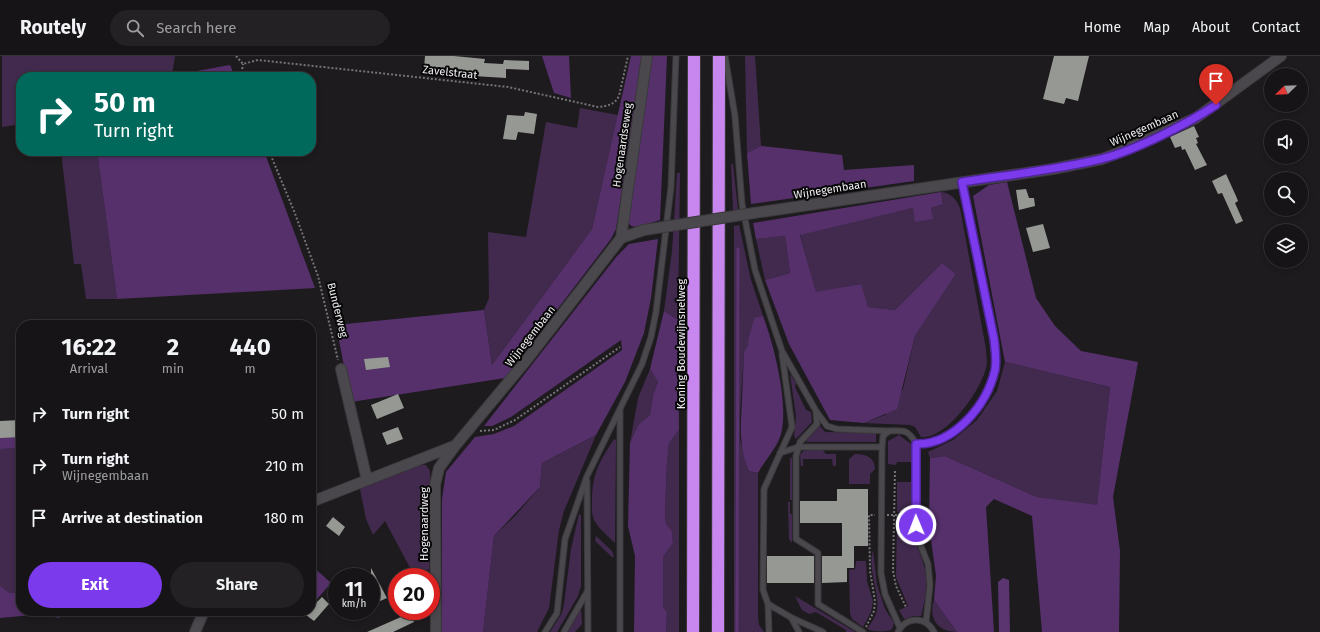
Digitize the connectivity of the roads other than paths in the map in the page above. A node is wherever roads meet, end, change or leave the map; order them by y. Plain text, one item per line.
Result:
1 (647, 56) edge
2 (676, 56) edge
3 (694, 56) edge
4 (719, 56) edge
5 (725, 56) edge
6 (1281, 56) edge
7 (962, 182) junction
8 (621, 238) junction
9 (782, 351) junction
10 (340, 370) road end
11 (620, 410) junction
12 (816, 411) junction
13 (889, 431) junction
14 (916, 444) junction
15 (455, 446) junction
16 (798, 447) junction
17 (882, 447) junction
18 (780, 453) junction
19 (587, 476) junction
20 (367, 480) junction
21 (316, 500) edge
22 (588, 591) junction
23 (768, 604) junction
24 (202, 616) edge
25 (792, 618) junction
26 (926, 622) junction
27 (899, 630) edge
28 (196, 632) edge
29 (436, 632) edge
30 (545, 632) edge
31 (564, 632) edge
32 (588, 632) edge
33 (620, 632) edge
34 (693, 632) edge
35 (718, 632) edge
36 (769, 632) edge
37 (799, 632) edge
38 (823, 632) edge
39 (863, 632) edge
40 (935, 632) edge

1 - 8 street, Hogenaardseweg
2 - 11 lane
3 - 34 highway, Koning Boudewijnsnelweg
4 - 35 highway
5 - 9 lane
6 - 7 street, Wijnegembaan
7 - 8 street, Wijnegembaan, bridge
7 - 14 lane
8 - 15 street, Wijnegembaan
9 - 12 lane
9 - 18 lane
10 - 20 street
11 - 19 lane
11 - 33 lane
12 - 13 lane
12 - 16 lane
13 - 14 lane
13 - 17 lane
14 - 26 lane
15 - 20 street
15 - 29 street, Hogenaardweg
16 - 17 lane
16 - 18 lane
16 - 39 lane
17 - 27 lane
18 - 23 lane
19 - 22 lane
19 - 30 lane
20 - 21 street
22 - 31 lane
22 - 32 lane
23 - 25 lane
23 - 36 lane
24 - 28 street
25 - 37 lane
25 - 38 lane
26 - 27 lane
26 - 40 lane

